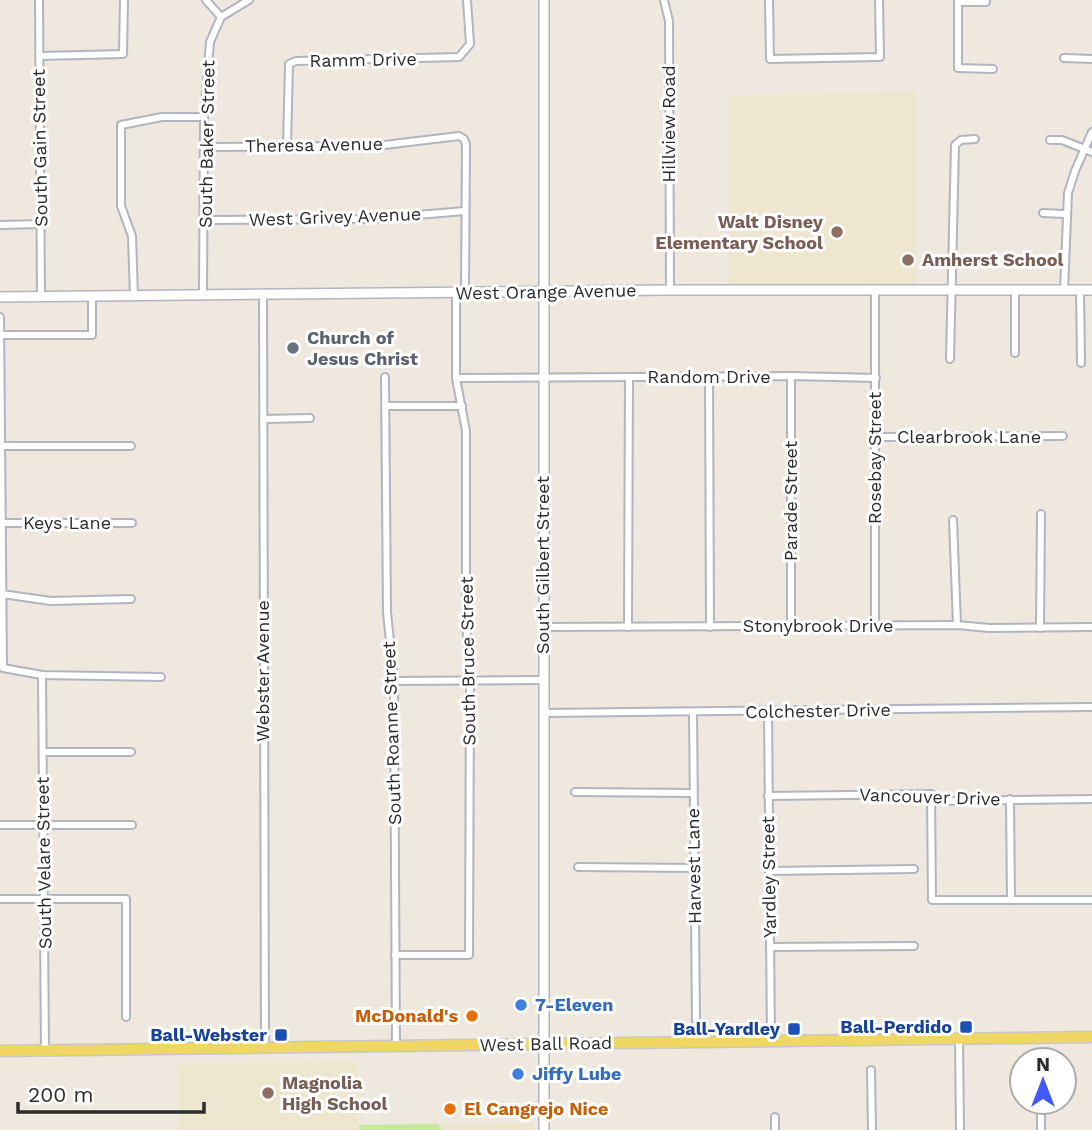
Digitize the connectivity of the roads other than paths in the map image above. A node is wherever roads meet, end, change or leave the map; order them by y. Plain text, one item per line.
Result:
1 (39, 0) edge
2 (124, 0) edge
3 (206, 0) edge
4 (249, 0) edge
5 (467, 0) edge
6 (544, 0) edge
7 (664, 0) edge
8 (769, 0) edge
9 (879, 0) edge
10 (958, 1) edge
11 (986, 2) dead end
12 (221, 18) junction
13 (39, 56) junction
14 (1064, 58) dead end
15 (1092, 60) edge
16 (993, 69) dead end
17 (204, 117) junction
18 (1092, 132) edge
19 (464, 139) joint
20 (975, 139) dead end
21 (1050, 140) dead end
22 (204, 147) junction
23 (287, 147) junction
24 (1089, 151) edge
25 (466, 211) junction
26 (1043, 213) dead end
27 (1065, 214) junction
28 (205, 220) junction
29 (42, 224) junction
30 (0, 225) edge
31 (670, 290) junction
32 (875, 290) junction
33 (1064, 290) junction
34 (1080, 290) junction
35 (1092, 290) edge
36 (952, 291) junction
37 (1016, 291) junction
38 (543, 292) junction
39 (263, 294) junction
40 (461, 294) junction
41 (203, 295) junction
42 (134, 296) junction
43 (0, 297) edge
44 (41, 297) junction
45 (92, 297) junction
46 (0, 317) edge
47 (0, 335) edge
48 (1015, 353) dead end
49 (950, 359) dead end
50 (1081, 363) dead end
51 (791, 376) junction
52 (385, 377) dead end
53 (629, 377) junction
54 (709, 377) junction
55 (456, 378) junction
56 (543, 378) junction
57 (876, 378) junction
58 (386, 406) junction
59 (461, 406) junction
60 (310, 418) dead end
61 (263, 419) junction
62 (1063, 436) dead end
63 (874, 437) junction
64 (1, 446) edge
65 (131, 446) dead end
66 (1041, 514) dead end
67 (953, 520) dead end
68 (2, 523) junction
69 (132, 523) dead end
70 (2, 594) junction
71 (131, 599) dead end
72 (957, 625) junction
73 (628, 626) junction
74 (710, 626) junction
75 (792, 626) junction
76 (875, 626) junction
77 (543, 627) junction
78 (1092, 627) edge
79 (1040, 628) junction
80 (42, 675) junction
81 (161, 677) dead end
82 (470, 680) junction
83 (544, 680) junction
84 (394, 681) junction
85 (1092, 707) edge
86 (693, 712) junction
87 (768, 712) junction
88 (544, 713) junction
89 (43, 752) junction
90 (131, 752) dead end
91 (575, 792) dead end
92 (693, 793) junction
93 (931, 794) junction
94 (768, 796) junction
95 (1010, 799) junction
96 (1092, 799) edge
97 (0, 825) edge
98 (43, 825) junction
99 (132, 825) dead end
100 (578, 867) dead end
101 (694, 868) junction
102 (914, 869) dead end
103 (769, 871) junction
104 (44, 898) junction
105 (0, 899) edge
106 (1011, 900) junction
107 (1092, 900) edge
108 (914, 946) dead end
109 (770, 947) junction
110 (395, 955) junction
111 (126, 1017) dead end
112 (696, 1020) dead end
113 (1092, 1037) edge
114 (959, 1039) junction
115 (771, 1041) junction
116 (544, 1044) junction
117 (396, 1046) junction
118 (265, 1048) junction
119 (0, 1051) edge
120 (46, 1051) junction
121 (871, 1070) dead end
122 (775, 1117) dead end
123 (544, 1130) edge
124 (775, 1130) edge
125 (872, 1130) edge
126 (960, 1130) edge

1 - 13 street, South Gain Street
2 - 13 street
3 - 12 street
4 - 12 street
5 - 23 street, Ramm Drive
6 - 38 street, South Gilbert Street
7 - 31 street, Hillview Road
8 - 9 street
10 - 11 street
10 - 16 street
12 - 17 street, South Baker Street
13 - 29 street, South Gain Street
14 - 15 street
17 - 22 street, South Baker Street
17 - 42 street
18 - 24 street
19 - 23 street, Theresa Avenue
19 - 25 street, South Bruce Street
20 - 36 street
21 - 24 street
22 - 23 street, Theresa Avenue
22 - 28 street, South Baker Street
24 - 27 street
25 - 28 street, West Grivey Avenue
25 - 40 street, South Bruce Street
26 - 27 street
27 - 33 street
28 - 41 street, South Baker Street
29 - 30 street
29 - 44 street, South Gain Street
31 - 32 street, West Orange Avenue
31 - 38 street, West Orange Avenue
32 - 36 street, West Orange Avenue
32 - 57 street, Rosebay Street
33 - 34 street, West Orange Avenue
33 - 37 street, West Orange Avenue
34 - 35 street, West Orange Avenue
34 - 50 street
36 - 37 street, West Orange Avenue
36 - 49 street
37 - 48 street
38 - 40 street, West Orange Avenue
38 - 56 street, South Gilbert Street
39 - 40 street, West Orange Avenue
39 - 41 street, West Orange Avenue
39 - 61 street, Webster Avenue
40 - 55 street, South Bruce Street
41 - 42 street, West Orange Avenue
42 - 45 street, West Orange Avenue
43 - 44 street, West Orange Avenue
44 - 45 street, West Orange Avenue
45 - 47 street
46 - 47 street
47 - 64 street
51 - 54 street, Random Drive
51 - 57 street, Random Drive
51 - 75 street, Parade Street
52 - 58 street, South Roanne Street
53 - 54 street, Random Drive
53 - 56 street, Random Drive
53 - 73 street
54 - 74 street
55 - 56 street, Random Drive
55 - 59 street, South Bruce Street
56 - 77 street, South Gilbert Street
57 - 63 street, Rosebay Street
58 - 59 street
58 - 84 street, South Roanne Street
59 - 82 street, South Bruce Street
60 - 61 street
61 - 118 street, Webster Avenue
62 - 63 street, Clearbrook Lane
63 - 76 street, Rosebay Street
64 - 65 street
64 - 68 street
66 - 79 street
67 - 72 street
68 - 69 street, Keys Lane
68 - 70 street
70 - 71 street
70 - 80 street
72 - 76 street, Stonybrook Drive
72 - 79 street, Stonybrook Drive
73 - 74 street, Stonybrook Drive
73 - 77 street, Stonybrook Drive
74 - 75 street, Stonybrook Drive
75 - 76 street, Stonybrook Drive
77 - 83 street, South Gilbert Street
78 - 79 street, Stonybrook Drive
80 - 81 street
80 - 89 street, South Velare Street
82 - 83 street
82 - 84 street
82 - 110 street, South Bruce Street
83 - 88 street, South Gilbert Street
84 - 110 street, South Roanne Street
85 - 87 street, Colchester Drive
86 - 87 street, Colchester Drive
86 - 88 street, Colchester Drive
86 - 92 street, Harvest Lane
87 - 94 street, Yardley Street
88 - 116 street, South Gilbert Street
89 - 90 street
89 - 98 street, South Velare Street
91 - 92 street
92 - 101 street, Harvest Lane
93 - 94 street, Vancouver Drive
93 - 95 street, Vancouver Drive
93 - 106 street
94 - 103 street, Yardley Street
95 - 96 street, Vancouver Drive
95 - 106 street
97 - 98 street
98 - 99 street
98 - 104 street, South Velare Street
100 - 101 street
101 - 112 street, Harvest Lane
102 - 103 street
103 - 109 street, Yardley Street
104 - 105 street
104 - 111 street
104 - 120 street, South Velare Street
106 - 107 street
108 - 109 street
109 - 115 street, Yardley Street
110 - 117 street, South Roanne Street
113 - 114 main road, West Ball Road
114 - 115 main road, West Ball Road
114 - 126 street
115 - 116 main road, West Ball Road
116 - 117 main road, West Ball Road
116 - 123 street, South Gilbert Street
117 - 118 main road, West Ball Road
118 - 120 main road, West Ball Road
119 - 120 main road, West Ball Road
121 - 125 street
122 - 124 street

